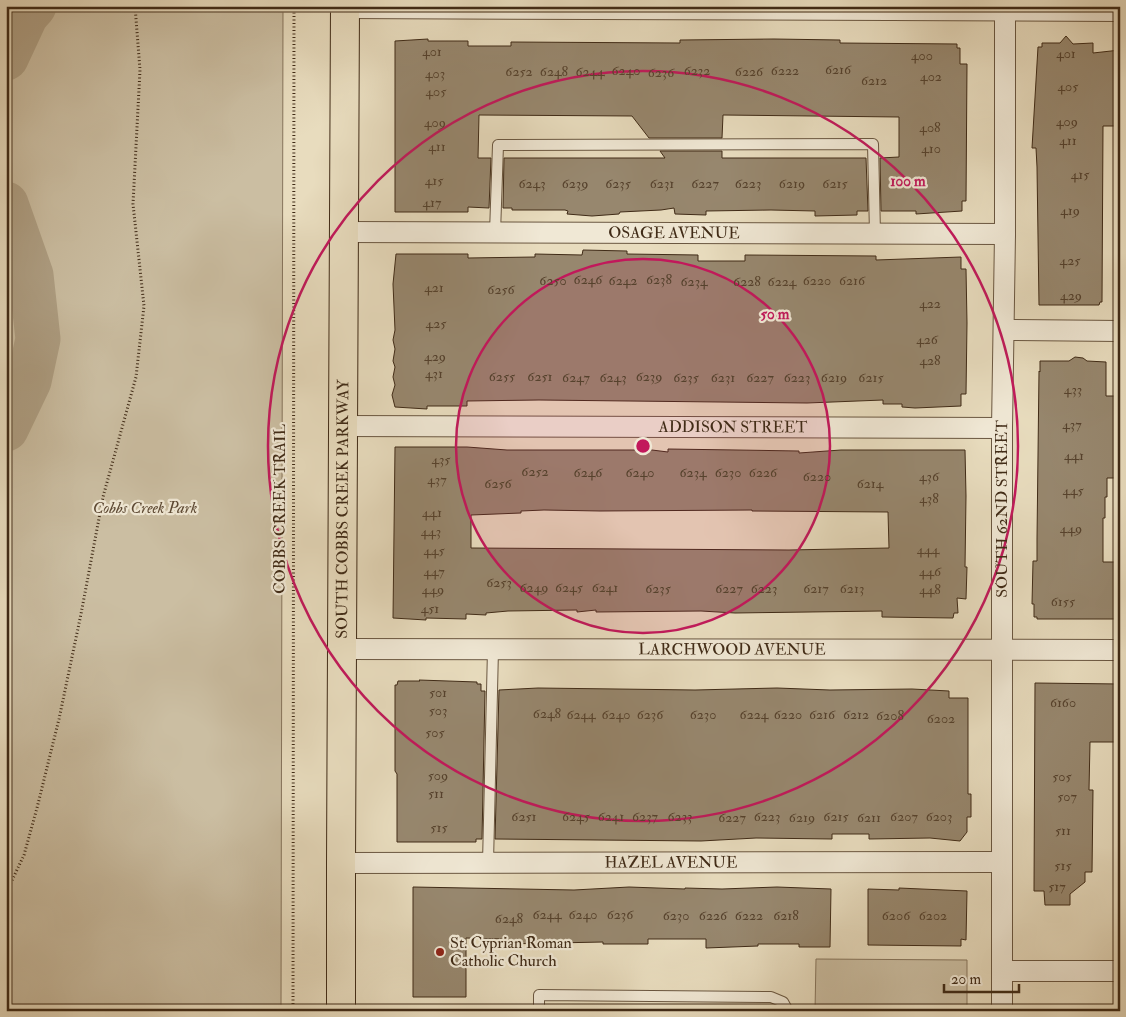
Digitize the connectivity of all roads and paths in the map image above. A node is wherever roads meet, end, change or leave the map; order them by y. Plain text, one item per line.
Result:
1 (135, 6) edge
2 (294, 6) edge
3 (345, 7) edge
4 (1005, 8) edge
5 (1120, 11) edge
6 (343, 232) junction
7 (495, 233) junction
8 (875, 234) junction
9 (1005, 234) junction
10 (1004, 330) junction
11 (1120, 331) edge
12 (343, 426) junction
13 (1002, 428) junction
14 (342, 649) junction
15 (492, 649) junction
16 (1002, 650) junction
17 (1120, 650) edge
18 (1001, 862) junction
19 (488, 863) junction
20 (340, 864) junction
21 (6, 893) edge
22 (1002, 970) junction
23 (1120, 971) edge
24 (293, 1011) edge
25 (341, 1011) edge
26 (539, 1011) edge
27 (788, 1011) edge
28 (1002, 1011) edge

1 - 21 path
2 - 24 path, COBBS CREEK TRAIL
3 - 4 street
3 - 6 main road, SOUTH COBBS CREEK PARKWAY
4 - 5 street
4 - 9 street, SOUTH 62ND STREET
6 - 7 street, OSAGE AVENUE
6 - 12 main road, SOUTH COBBS CREEK PARKWAY
7 - 8 street, OSAGE AVENUE
7 - 8 lane
8 - 9 street, OSAGE AVENUE
9 - 10 street, SOUTH 62ND STREET
10 - 11 street
10 - 13 street, SOUTH 62ND STREET
12 - 13 street, ADDISON STREET
12 - 14 main road, SOUTH COBBS CREEK PARKWAY
13 - 16 street, SOUTH 62ND STREET
14 - 15 street, LARCHWOOD AVENUE
14 - 20 main road, SOUTH COBBS CREEK PARKWAY
15 - 16 street, LARCHWOOD AVENUE
15 - 19 lane
16 - 17 street, LARCHWOOD AVENUE
16 - 18 street, SOUTH 62ND STREET
18 - 19 street, HAZEL AVENUE
18 - 22 street, SOUTH 62ND STREET
19 - 20 street, HAZEL AVENUE
20 - 25 main road, SOUTH COBBS CREEK PARKWAY
22 - 23 street
22 - 28 street, SOUTH 62ND STREET
26 - 27 lane

